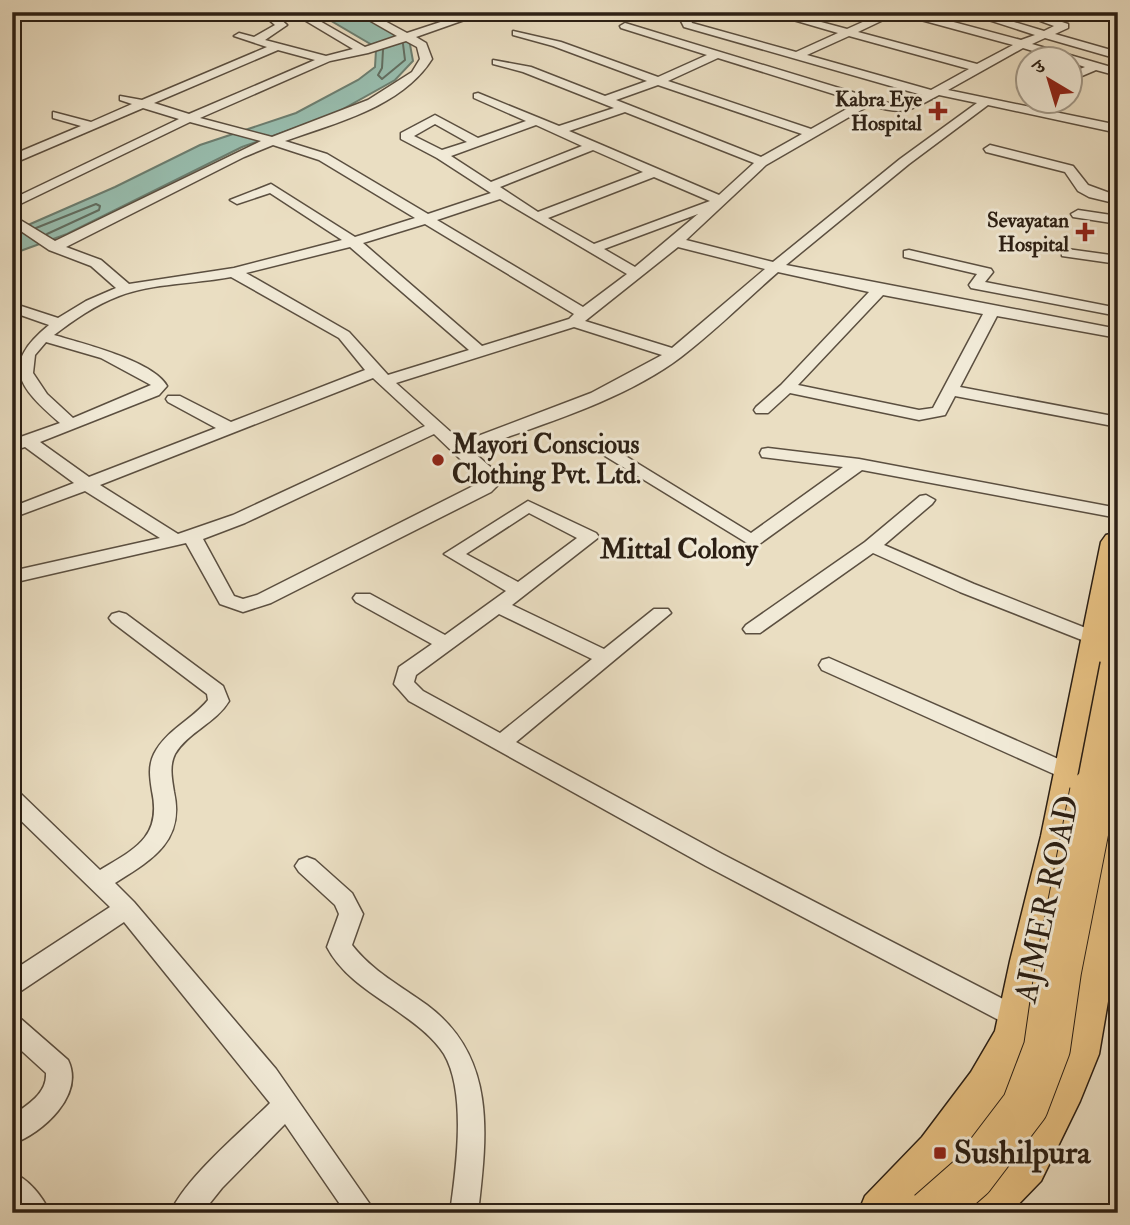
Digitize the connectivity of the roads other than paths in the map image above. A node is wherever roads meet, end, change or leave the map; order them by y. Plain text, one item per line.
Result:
1 (265, 12) edge
2 (296, 12) edge
3 (360, 12) edge
4 (482, 12) edge
5 (692, 12) edge
6 (771, 12) edge
7 (894, 12) edge
8 (902, 12) edge
9 (958, 12) edge
10 (969, 12) edge
11 (1021, 12) edge
12 (934, 21) junction
13 (625, 26) dead end
14 (517, 33) dead end
15 (847, 33) junction
16 (1043, 34) junction
17 (239, 36) dead end
18 (408, 38) junction
19 (254, 41) junction
20 (1022, 44) junction
21 (275, 47) junction
22 (367, 50) junction
23 (718, 54) junction
24 (797, 56) junction
25 (1118, 56) edge
26 (326, 59) junction
27 (497, 62) dead end
28 (1095, 66) junction
29 (979, 68) junction
30 (767, 70) junction
31 (1084, 71) edge
32 (1118, 73) edge
33 (172, 77) dead end
34 (659, 81) junction
35 (193, 83) junction
36 (935, 93) junction
37 (478, 96) dead end
38 (124, 98) dead end
39 (605, 100) junction
40 (869, 101) junction
41 (985, 102) junction
42 (145, 104) junction
43 (624, 108) junction
44 (1014, 108) edge
45 (57, 115) dead end
46 (1054, 116) edge
47 (190, 118) junction
48 (537, 121) junction
49 (93, 126) junction
50 (1118, 129) edge
51 (560, 130) junction
52 (812, 133) junction
53 (24, 138) dead end
54 (276, 142) junction
55 (476, 142) junction
56 (595, 145) junction
57 (45, 146) junction
58 (990, 149) dead end
59 (441, 155) junction
60 (12, 160) edge
61 (762, 162) junction
62 (655, 172) junction
63 (490, 187) junction
64 (503, 193) junction
65 (237, 200) dead end
66 (1118, 200) edge
67 (721, 201) junction
68 (12, 204) edge
69 (1078, 214) dead end
70 (537, 217) junction
71 (428, 219) junction
72 (1118, 220) edge
73 (14, 221) edge
74 (352, 241) junction
75 (676, 242) junction
76 (54, 247) junction
77 (593, 248) junction
78 (1067, 253) dead end
79 (909, 254) dead end
80 (1118, 260) edge
81 (774, 269) junction
82 (233, 272) junction
83 (636, 273) junction
84 (128, 289) junction
85 (878, 291) junction
86 (12, 307) edge
87 (992, 311) junction
88 (1118, 312) edge
89 (579, 318) junction
90 (61, 324) junction
91 (1118, 334) edge
92 (44, 337) junction
93 (480, 352) junction
94 (675, 354) junction
95 (18, 366) edge
96 (381, 376) junction
97 (787, 388) junction
98 (949, 390) junction
99 (174, 399) dead end
100 (762, 411) dead end
101 (1118, 422) edge
102 (71, 425) junction
103 (435, 428) junction
104 (231, 429) junction
105 (21, 444) edge
106 (457, 449) junction
107 (768, 453) dead end
108 (613, 456) dead end
109 (859, 464) junction
110 (87, 484) junction
111 (926, 500) dead end
112 (12, 513) edge
113 (1118, 513) edge
114 (183, 537) junction
115 (1118, 542) edge
116 (871, 546) junction
117 (12, 577) edge
118 (519, 590) junction
119 (363, 598) dead end
120 (498, 606) junction
121 (661, 613) dead end
122 (119, 618) dead end
123 (753, 629) dead end
124 (446, 644) junction
125 (1108, 652) edge
126 (606, 658) junction
127 (829, 665) dead end
128 (502, 742) junction
129 (1073, 774) junction
130 (12, 799) edge
131 (1118, 818) edge
132 (307, 866) dead end
133 (100, 881) junction
134 (127, 908) junction
135 (12, 984) edge
136 (1021, 1020) junction
137 (12, 1026) edge
138 (286, 1105) junction
139 (12, 1132) edge
140 (12, 1185) edge
141 (36, 1213) edge
142 (184, 1213) edge
143 (362, 1213) edge
144 (464, 1213) edge
145 (883, 1213) edge
146 (929, 1213) edge
147 (976, 1213) edge

1 - 19 street
2 - 22 street
3 - 18 street
4 - 18 street
5 - 24 street
6 - 15 street
7 - 15 street
8 - 12 street
9 - 12 street
10 - 16 street
11 - 16 street
12 - 20 street
13 - 23 street
14 - 34 street
15 - 24 street
15 - 29 street
16 - 20 street
16 - 25 street
17 - 19 street
18 - 22 street
18 - 54 street
19 - 21 street
20 - 28 street
20 - 29 street
21 - 26 street
21 - 35 street
22 - 26 street
23 - 30 street
23 - 34 street
24 - 30 street
24 - 36 street
26 - 47 street
27 - 39 street
28 - 31 street
28 - 32 street
29 - 36 street
30 - 40 street
33 - 35 street
34 - 39 street
34 - 52 street
35 - 42 street
36 - 40 street
36 - 41 street
37 - 48 street
38 - 42 street
39 - 43 street
40 - 52 street
41 - 44 street
41 - 81 street
42 - 47 street
42 - 49 street
43 - 51 street
43 - 61 street
45 - 49 street
46 - 50 street
47 - 54 street
47 - 68 street
48 - 51 street
48 - 55 street
49 - 57 street
51 - 56 street
52 - 61 street
53 - 57 street
54 - 71 street
54 - 76 street
55 - 59 street
55 - 59 street
56 - 62 street
56 - 63 street
57 - 60 street
58 - 66 street
59 - 63 street
61 - 67 street
62 - 67 street
62 - 70 street
63 - 64 street
64 - 70 street
64 - 71 street
65 - 74 street
67 - 75 street
67 - 77 street
69 - 72 street
70 - 77 street
71 - 74 street
71 - 89 street
73 - 76 street
74 - 82 street
74 - 93 street
75 - 81 street
75 - 83 street
76 - 84 street
77 - 83 street
78 - 80 street
79 - 88 street
81 - 85 street
81 - 94 street
82 - 84 street
82 - 96 street
83 - 89 street
84 - 90 street
85 - 87 street
85 - 97 street
86 - 90 street
87 - 91 street
87 - 98 street
89 - 93 street
89 - 94 street
90 - 92 street
92 - 95 street
92 - 102 street
93 - 96 street
94 - 106 street
95 - 102 street
96 - 103 street
96 - 104 street
97 - 98 street
97 - 100 street
98 - 101 street
99 - 104 street
102 - 105 street
103 - 106 street
103 - 114 street
104 - 110 street
105 - 110 street
106 - 114 street
107 - 109 street
108 - 109 street
109 - 113 street
110 - 112 street
110 - 114 street
111 - 116 street
114 - 117 street
115 - 125 highway, AJMER ROAD
116 - 123 street
116 - 125 street
118 - 118 street
118 - 120 street
119 - 124 street
120 - 124 street
120 - 126 street
121 - 126 street
122 - 133 street
124 - 128 street
125 - 129 highway, AJMER ROAD
125 - 146 highway, bridge
126 - 128 street
127 - 129 street
128 - 136 street
129 - 136 highway, AJMER ROAD
130 - 133 street
131 - 147 highway, AJMER ROAD
132 - 144 street
133 - 134 street
134 - 135 street
134 - 138 street
136 - 145 highway, AJMER ROAD
137 - 139 street
138 - 142 street
138 - 143 street
140 - 141 street

